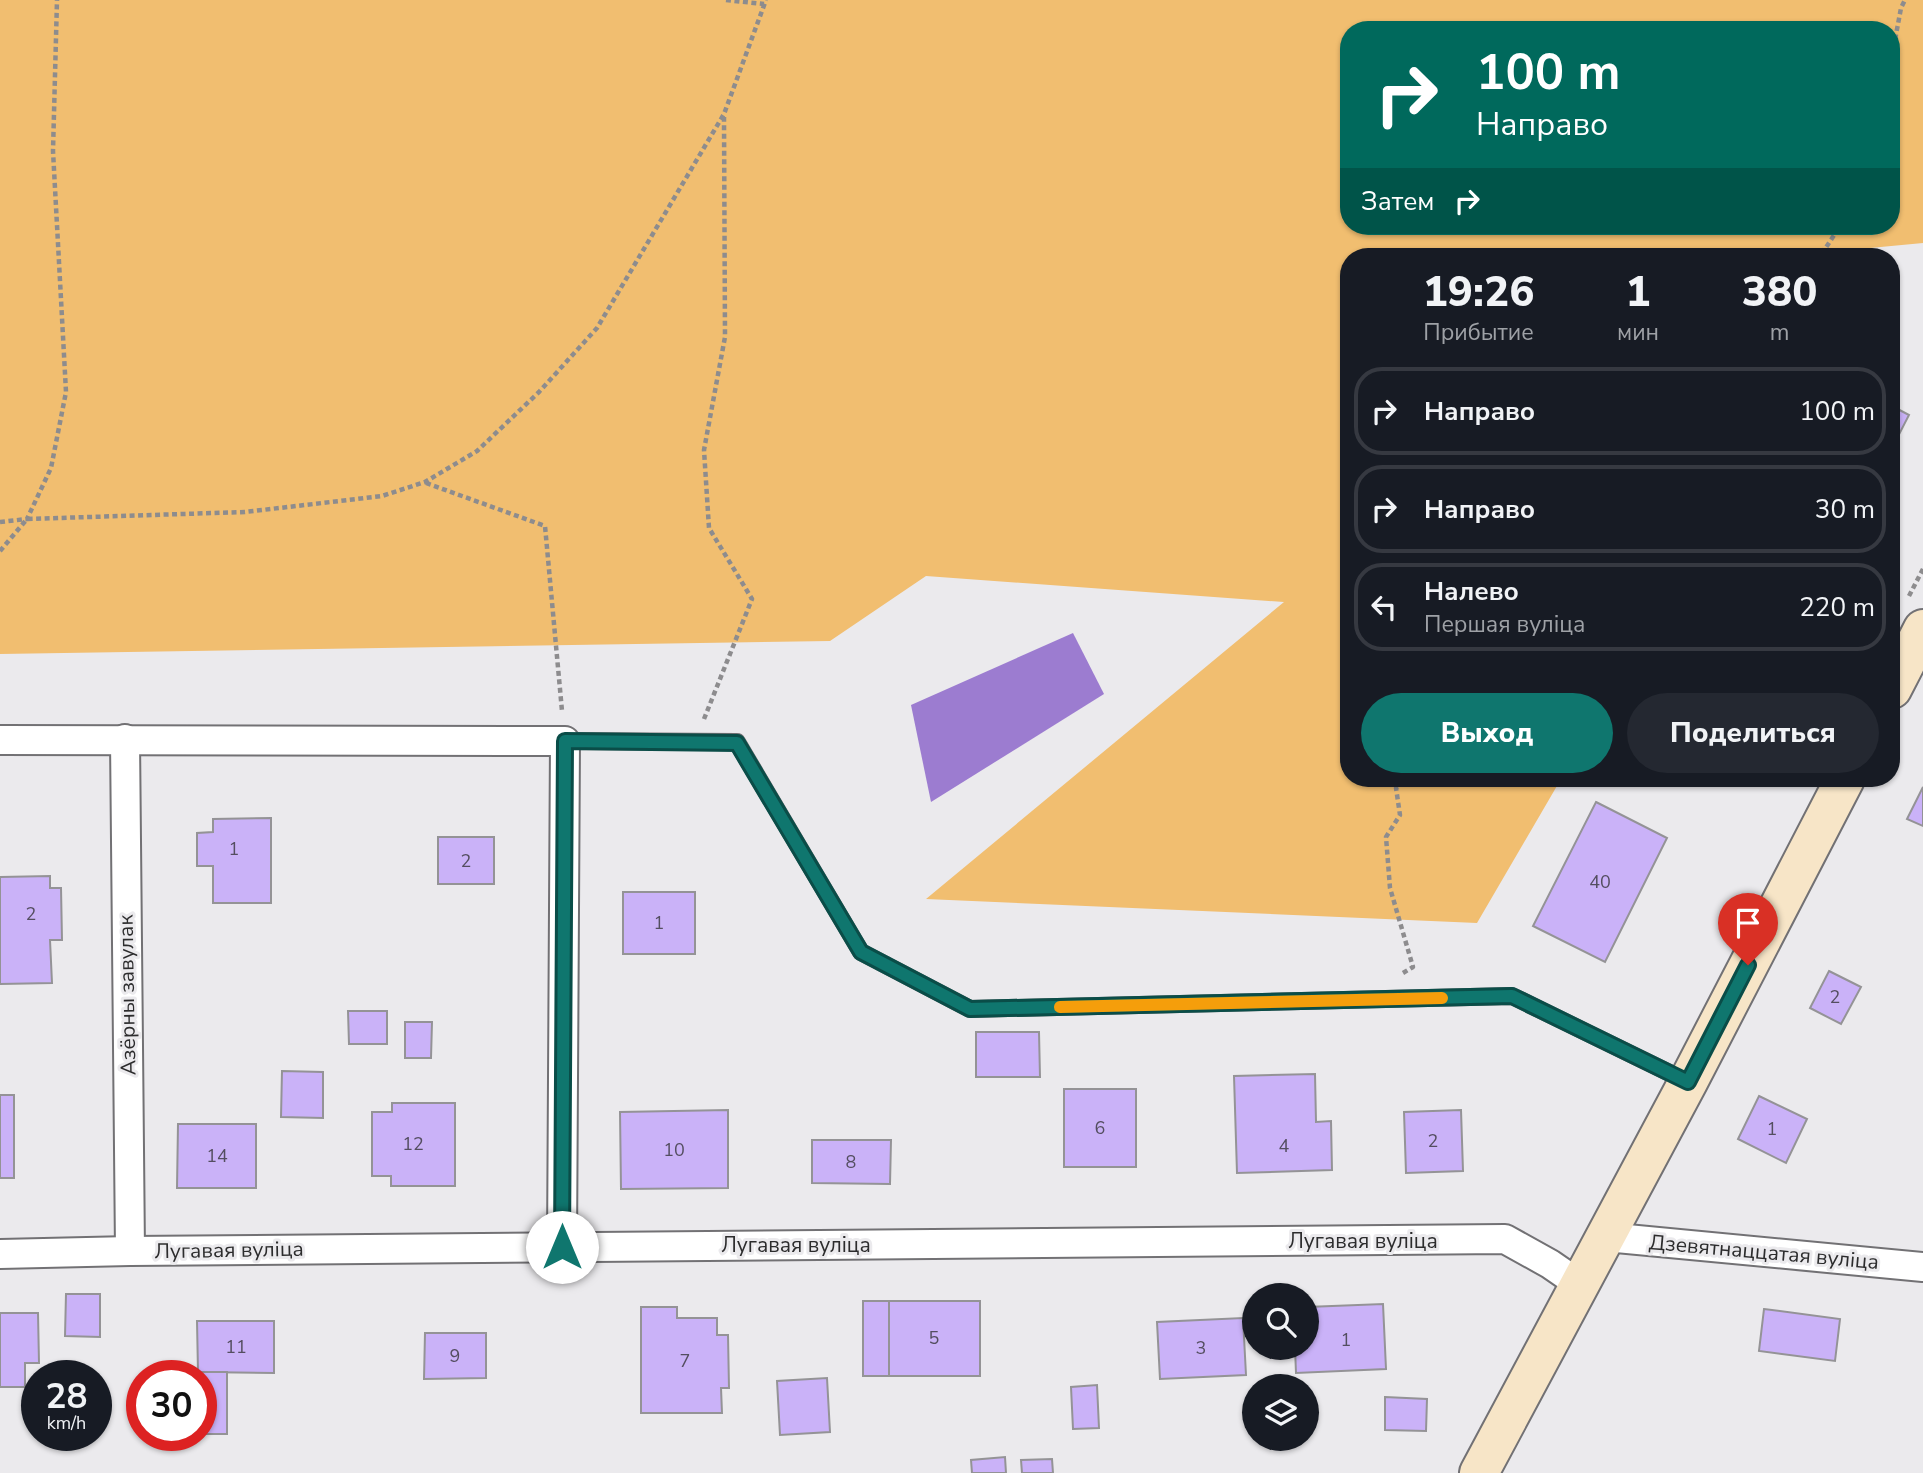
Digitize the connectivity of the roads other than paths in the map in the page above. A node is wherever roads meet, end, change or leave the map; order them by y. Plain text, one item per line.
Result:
1 (1923, 629) edge
2 (1900, 674) edge
3 (125, 739) junction
4 (0, 740) edge
5 (565, 741) junction
6 (1841, 787) edge
7 (1688, 1082) junction
8 (1605, 1237) junction
9 (562, 1247) junction
10 (130, 1251) junction
11 (0, 1254) edge
12 (1923, 1267) edge
13 (1579, 1284) junction
14 (1479, 1473) edge

1 - 2 main road
3 - 4 street
3 - 5 street
3 - 10 street, Азёрны завулак
5 - 7 lane
5 - 9 street
6 - 7 main road
7 - 8 main road
8 - 12 street, Дзевятнаццатая вуліца
8 - 13 main road
9 - 10 street, Лугавая вуліца
9 - 13 street, Лугавая вуліца
10 - 11 street, Лугавая вуліца
13 - 14 main road

